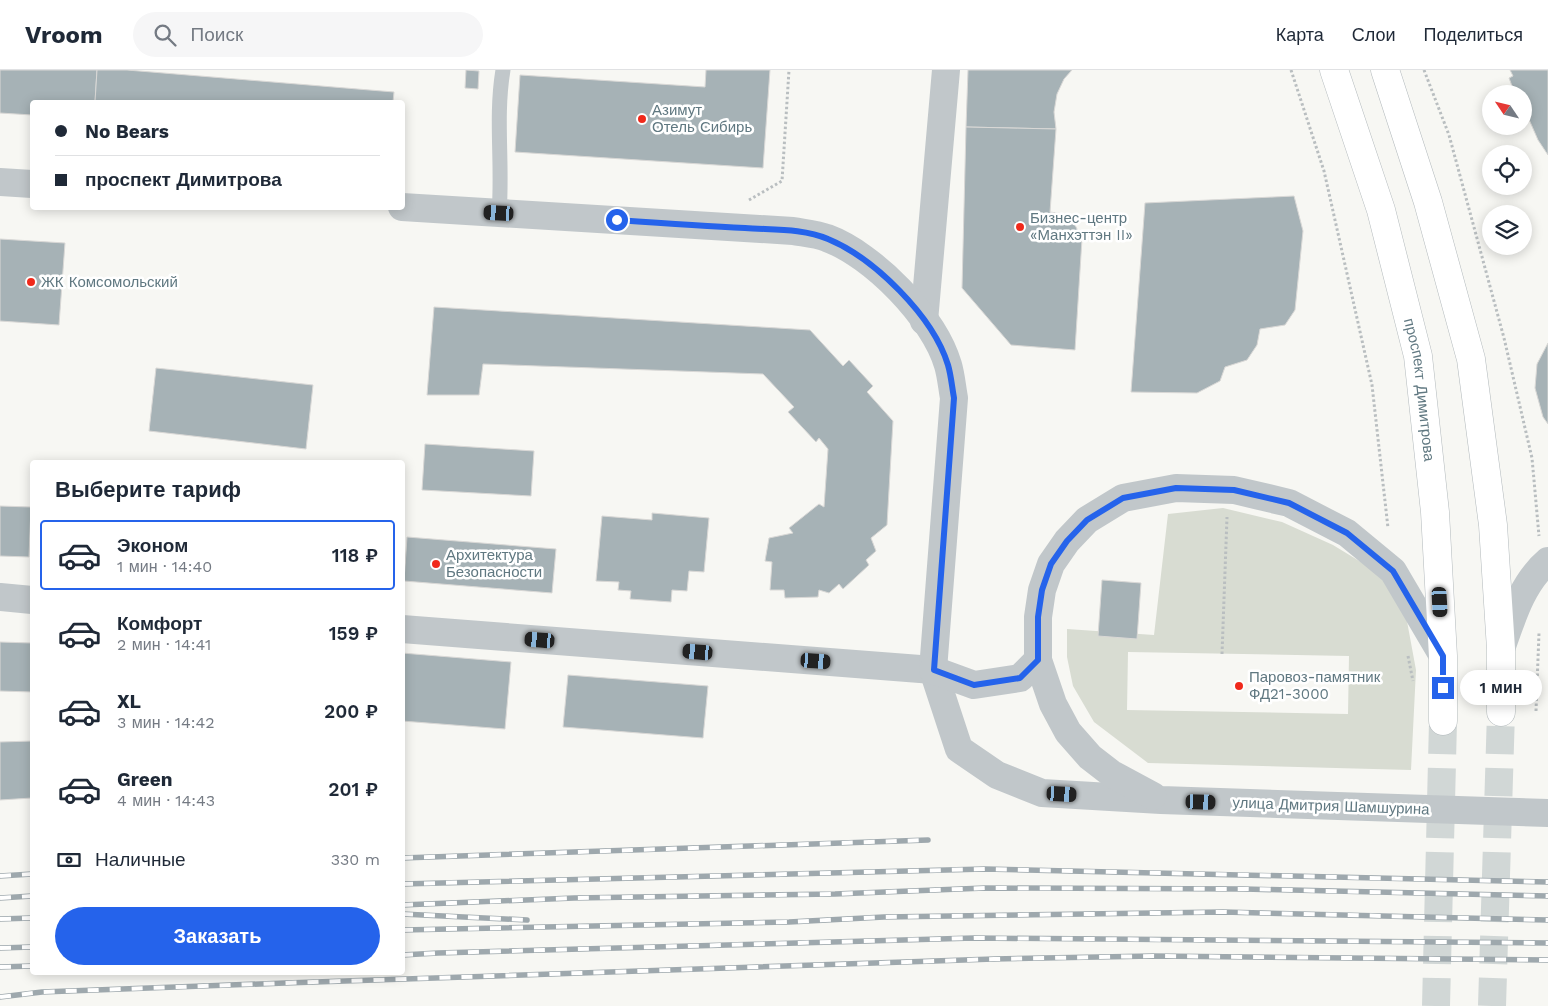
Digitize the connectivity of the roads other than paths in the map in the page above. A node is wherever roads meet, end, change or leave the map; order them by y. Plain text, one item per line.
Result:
1 (503, 70) edge
2 (946, 70) edge
3 (1334, 70) edge
4 (1386, 70) edge
5 (0, 182) edge
6 (30, 184) edge
7 (405, 207) edge
8 (499, 213) junction
9 (924, 321) junction
10 (1544, 564) edge
11 (0, 597) edge
12 (30, 600) edge
13 (405, 629) edge
14 (1501, 648) junction
15 (1443, 656) junction
16 (1038, 660) junction
17 (934, 670) junction
18 (1501, 712) tunnel mouth
19 (1442, 721) tunnel mouth
20 (1161, 800) junction
21 (1548, 813) edge

1 - 8 lane
2 - 9 street
3 - 15 main road, проспект Димитрова
4 - 14 main road
5 - 6 street
7 - 8 street, улица Дмитрия Шамшурина
8 - 9 street, улица Дмитрия Шамшурина
9 - 17 street, улица Дмитрия Шамшурина
10 - 14 street
11 - 12 street
13 - 17 street
14 - 18 main road
15 - 16 street
15 - 19 main road, проспект Димитрова
16 - 17 street
16 - 20 street
17 - 20 street, улица Дмитрия Шамшурина
20 - 21 street, улица Дмитрия Шамшурина

